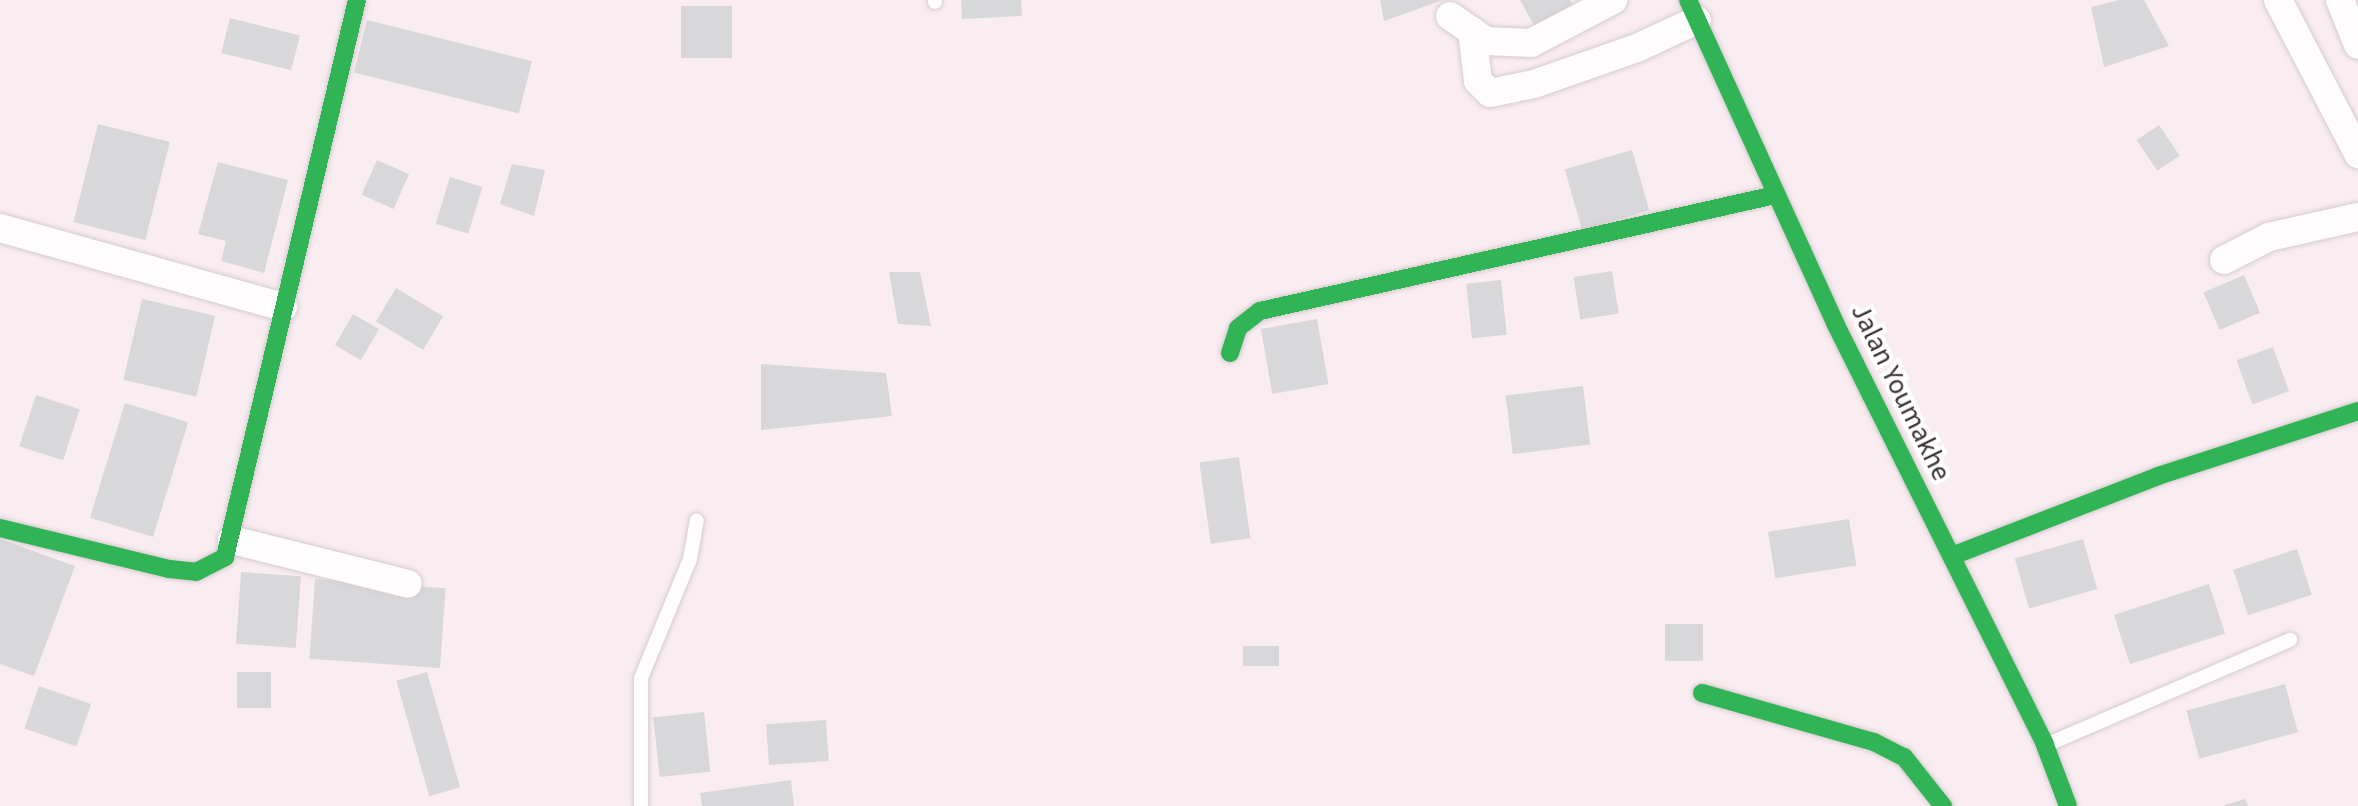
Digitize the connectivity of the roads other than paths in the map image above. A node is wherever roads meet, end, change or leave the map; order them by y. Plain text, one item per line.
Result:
1 (357, 0) edge
2 (1613, 0) edge
3 (2278, 0) edge
4 (2340, 0) edge
5 (1693, 10) edge
6 (2358, 45) edge
7 (2358, 154) edge
8 (1775, 195) junction
9 (2358, 217) edge
10 (0, 228) edge
11 (2224, 260) dead end
12 (283, 307) junction
13 (1230, 353) dead end
14 (2358, 411) edge
15 (697, 521) dead end
16 (0, 528) edge
17 (232, 540) junction
18 (1952, 556) junction
19 (408, 584) dead end
20 (2290, 640) dead end
21 (1702, 693) dead end
22 (2045, 745) junction
23 (641, 806) edge
24 (1943, 806) edge
25 (2068, 806) edge

1 - 12 street
2 - 5 street
3 - 7 street
4 - 6 street
5 - 8 street, Jalan Youmakhe
8 - 13 street
8 - 18 street, Jalan Youmakhe
9 - 11 street
10 - 12 street
12 - 17 street
14 - 18 street
15 - 23 lane
16 - 17 street
17 - 19 street
18 - 22 street, Jalan Youmakhe
20 - 22 lane
21 - 24 street
22 - 25 street, Jalan Youmakhe

